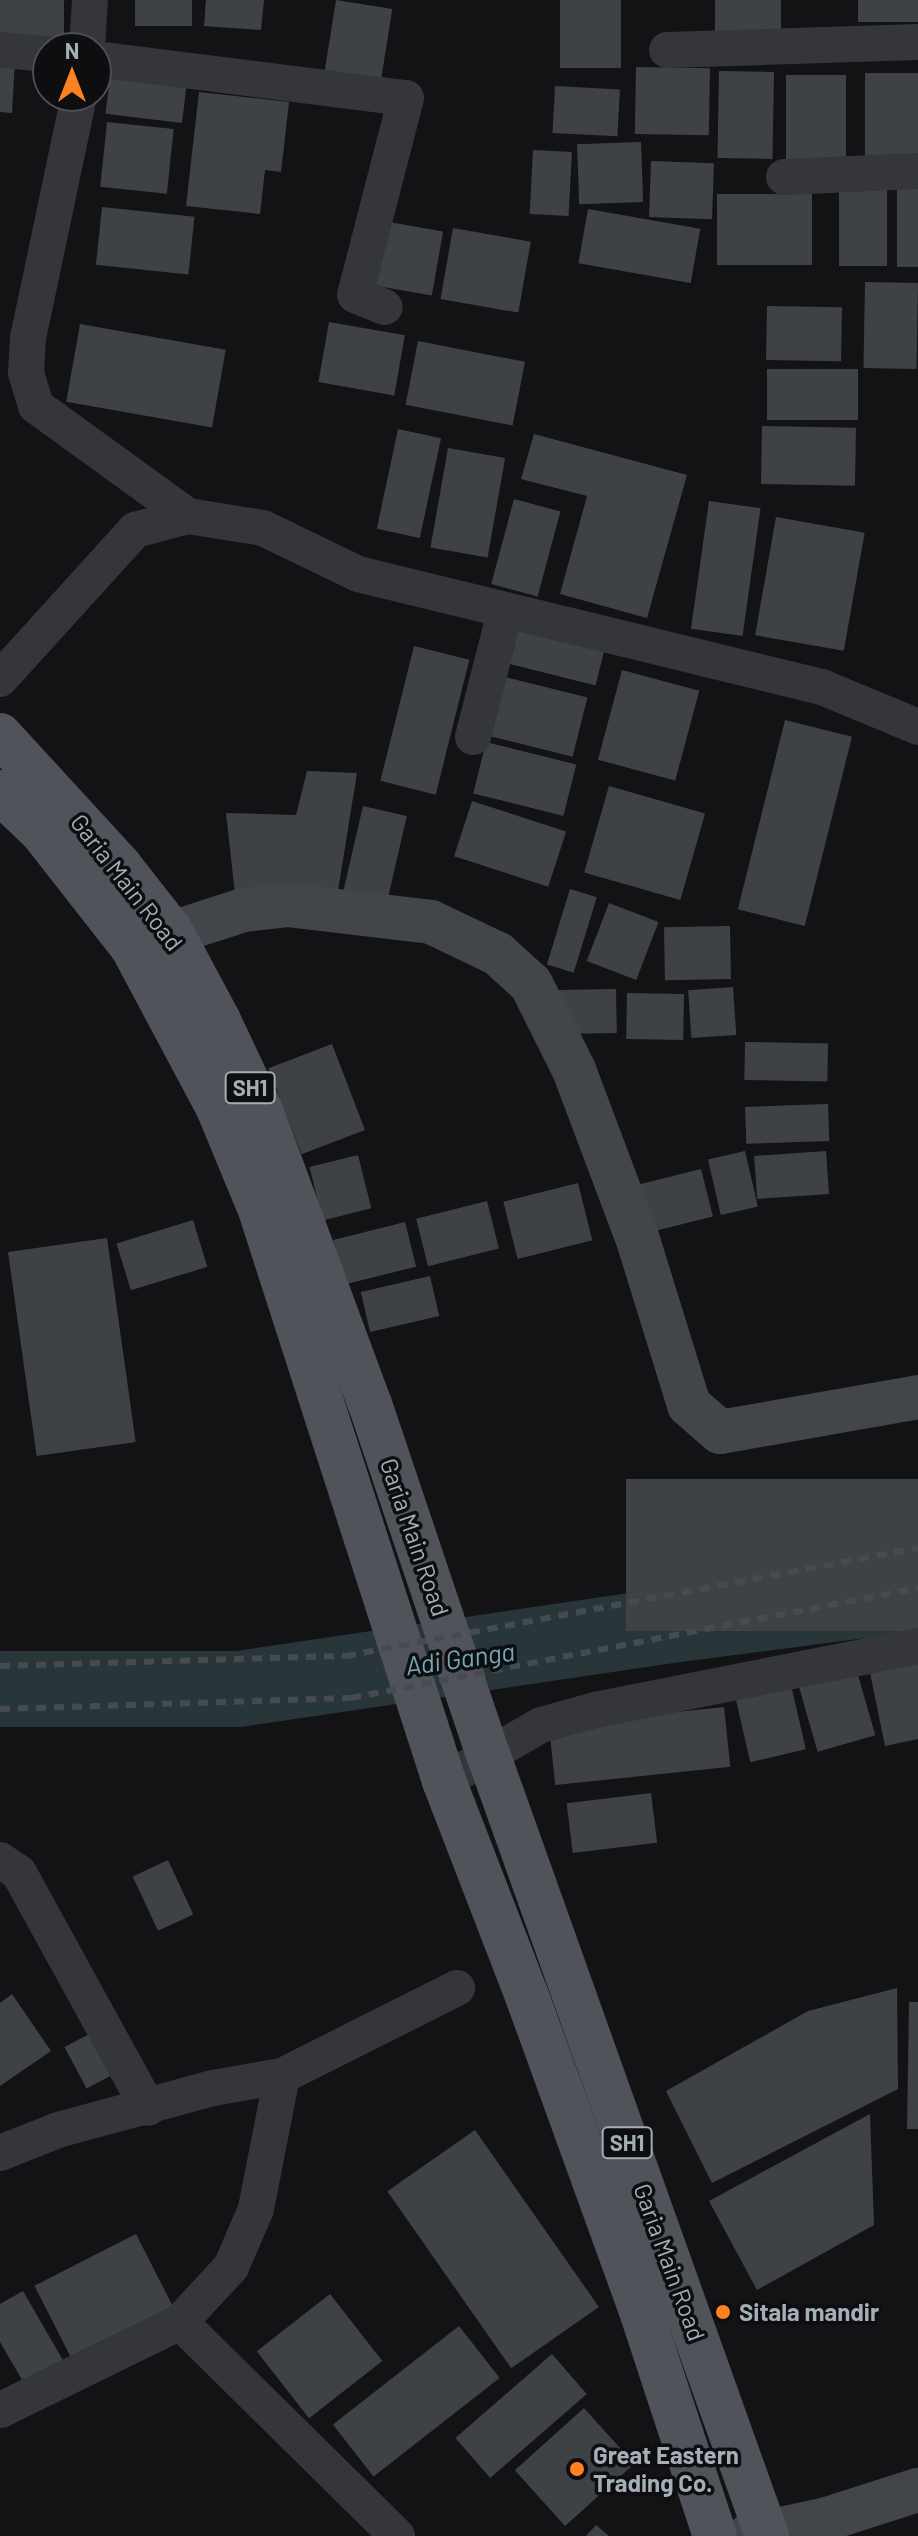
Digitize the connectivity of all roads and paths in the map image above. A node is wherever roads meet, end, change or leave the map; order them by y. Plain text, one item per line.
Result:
1 (90, 0) edge
2 (88, 32) edge
3 (918, 42) edge
4 (0, 50) edge
5 (667, 50) dead end
6 (32, 53) edge
7 (112, 61) edge
8 (76, 112) edge
9 (918, 171) edge
10 (784, 177) dead end
11 (385, 307) dead end
12 (188, 516) junction
13 (505, 612) junction
14 (0, 679) edge
15 (918, 727) edge
16 (0, 735) edge
17 (473, 737) dead end
18 (0, 792) edge
19 (151, 939) junction
20 (918, 1397) edge
21 (918, 1646) edge
22 (488, 1754) junction
23 (444, 1781) junction
24 (0, 1860) edge
25 (457, 1988) dead end
26 (282, 2076) junction
27 (148, 2108) junction
28 (0, 2153) edge
29 (180, 2322) junction
30 (0, 2410) edge
31 (918, 2490) edge
32 (761, 2535) edge
33 (397, 2536) edge
34 (715, 2536) edge

1 - 2 street
3 - 5 street
4 - 6 street
7 - 11 street
8 - 12 street
9 - 10 street
12 - 13 street
12 - 14 street
13 - 15 street
13 - 17 street
16 - 19 main road, Garia Main Road / SH1
18 - 19 main road, Garia Main Road / SH1
19 - 20 street
19 - 22 main road, Garia Main Road / SH1
19 - 23 main road, Garia Main Road / SH1
21 - 22 street
22 - 23 street
22 - 32 main road, Garia Main Road / SH1
23 - 34 main road, Garia Main Road / SH1
24 - 27 street
25 - 26 street
26 - 27 street
26 - 29 street
27 - 28 street
29 - 30 street
29 - 33 street
31 - 32 street

